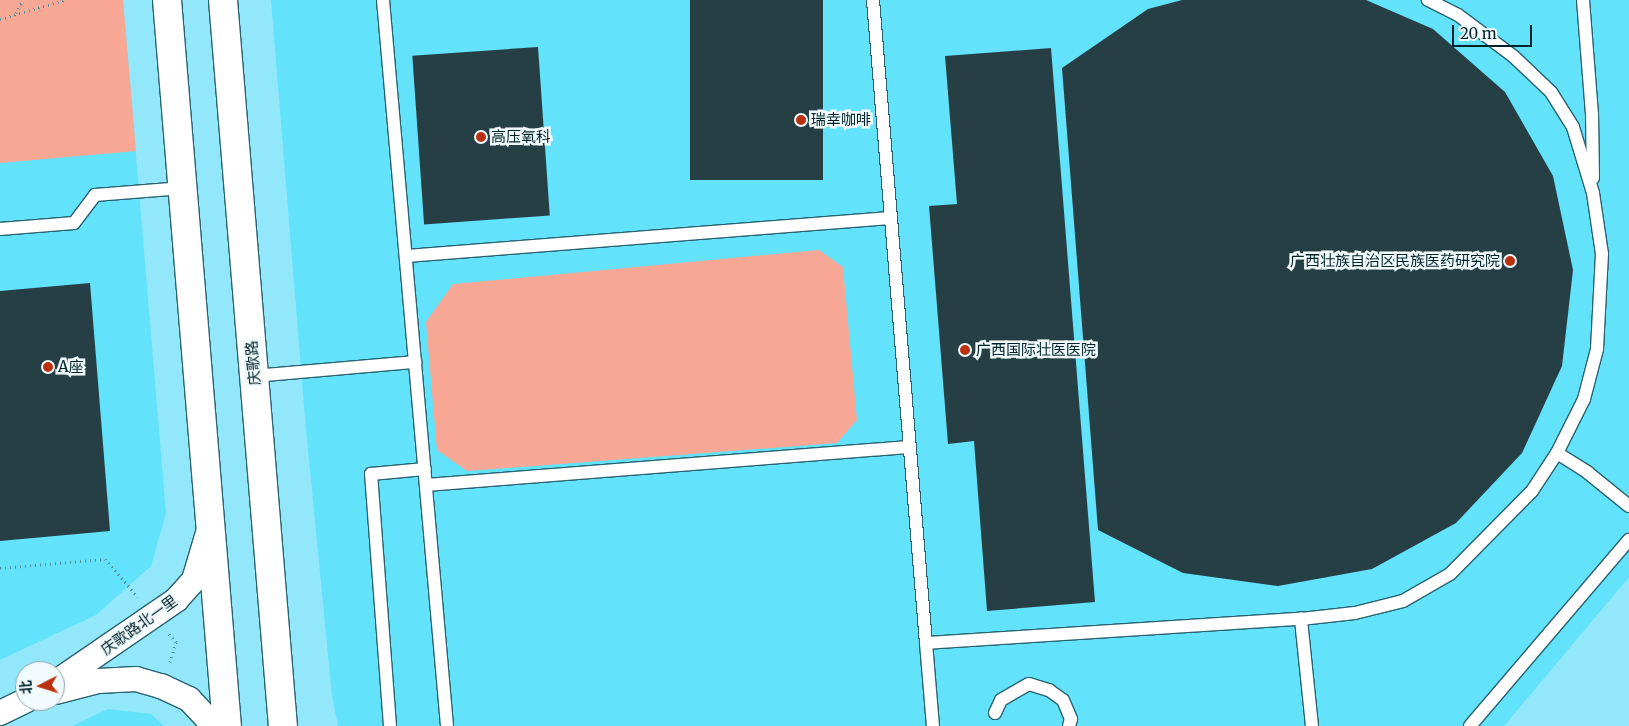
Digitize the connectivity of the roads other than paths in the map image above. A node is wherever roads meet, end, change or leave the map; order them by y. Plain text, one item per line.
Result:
1 (167, 0) edge
2 (223, 0) edge
3 (384, 0) edge
4 (872, 0) edge
5 (1428, 0) edge
6 (1583, 0) edge
7 (182, 188) junction
8 (1593, 193) junction
9 (891, 218) junction
10 (0, 229) edge
11 (406, 256) junction
12 (415, 362) junction
13 (254, 376) junction
14 (909, 447) junction
15 (1557, 453) junction
16 (424, 469) junction
17 (426, 485) junction
18 (1629, 506) edge
19 (210, 521) junction
20 (1629, 540) edge
21 (1301, 619) junction
22 (926, 643) junction
23 (65, 676) edge
24 (65, 689) edge
25 (15, 705) edge
26 (0, 712) edge
27 (995, 713) dead end
28 (214, 726) edge
29 (227, 726) edge
30 (283, 726) edge
31 (390, 726) edge
32 (447, 726) edge
33 (932, 726) edge
34 (1069, 726) edge
35 (1312, 726) edge
36 (1470, 726) edge

1 - 7 street
2 - 13 street, 庆歌路
3 - 11 lane
4 - 9 lane
5 - 8 lane
6 - 8 lane
7 - 10 lane
7 - 19 street
8 - 15 lane
9 - 11 lane
9 - 14 lane
11 - 12 lane
12 - 13 lane
12 - 16 lane
13 - 30 street, 庆歌路
14 - 17 lane
14 - 22 lane
15 - 18 lane
15 - 21 lane
16 - 17 lane
16 - 31 lane
17 - 32 lane
19 - 23 street, 庆歌路北一里
19 - 29 street
20 - 36 lane
21 - 22 lane
21 - 35 lane
22 - 33 lane
24 - 28 street, 庆歌路北一里
25 - 26 street
27 - 34 lane

